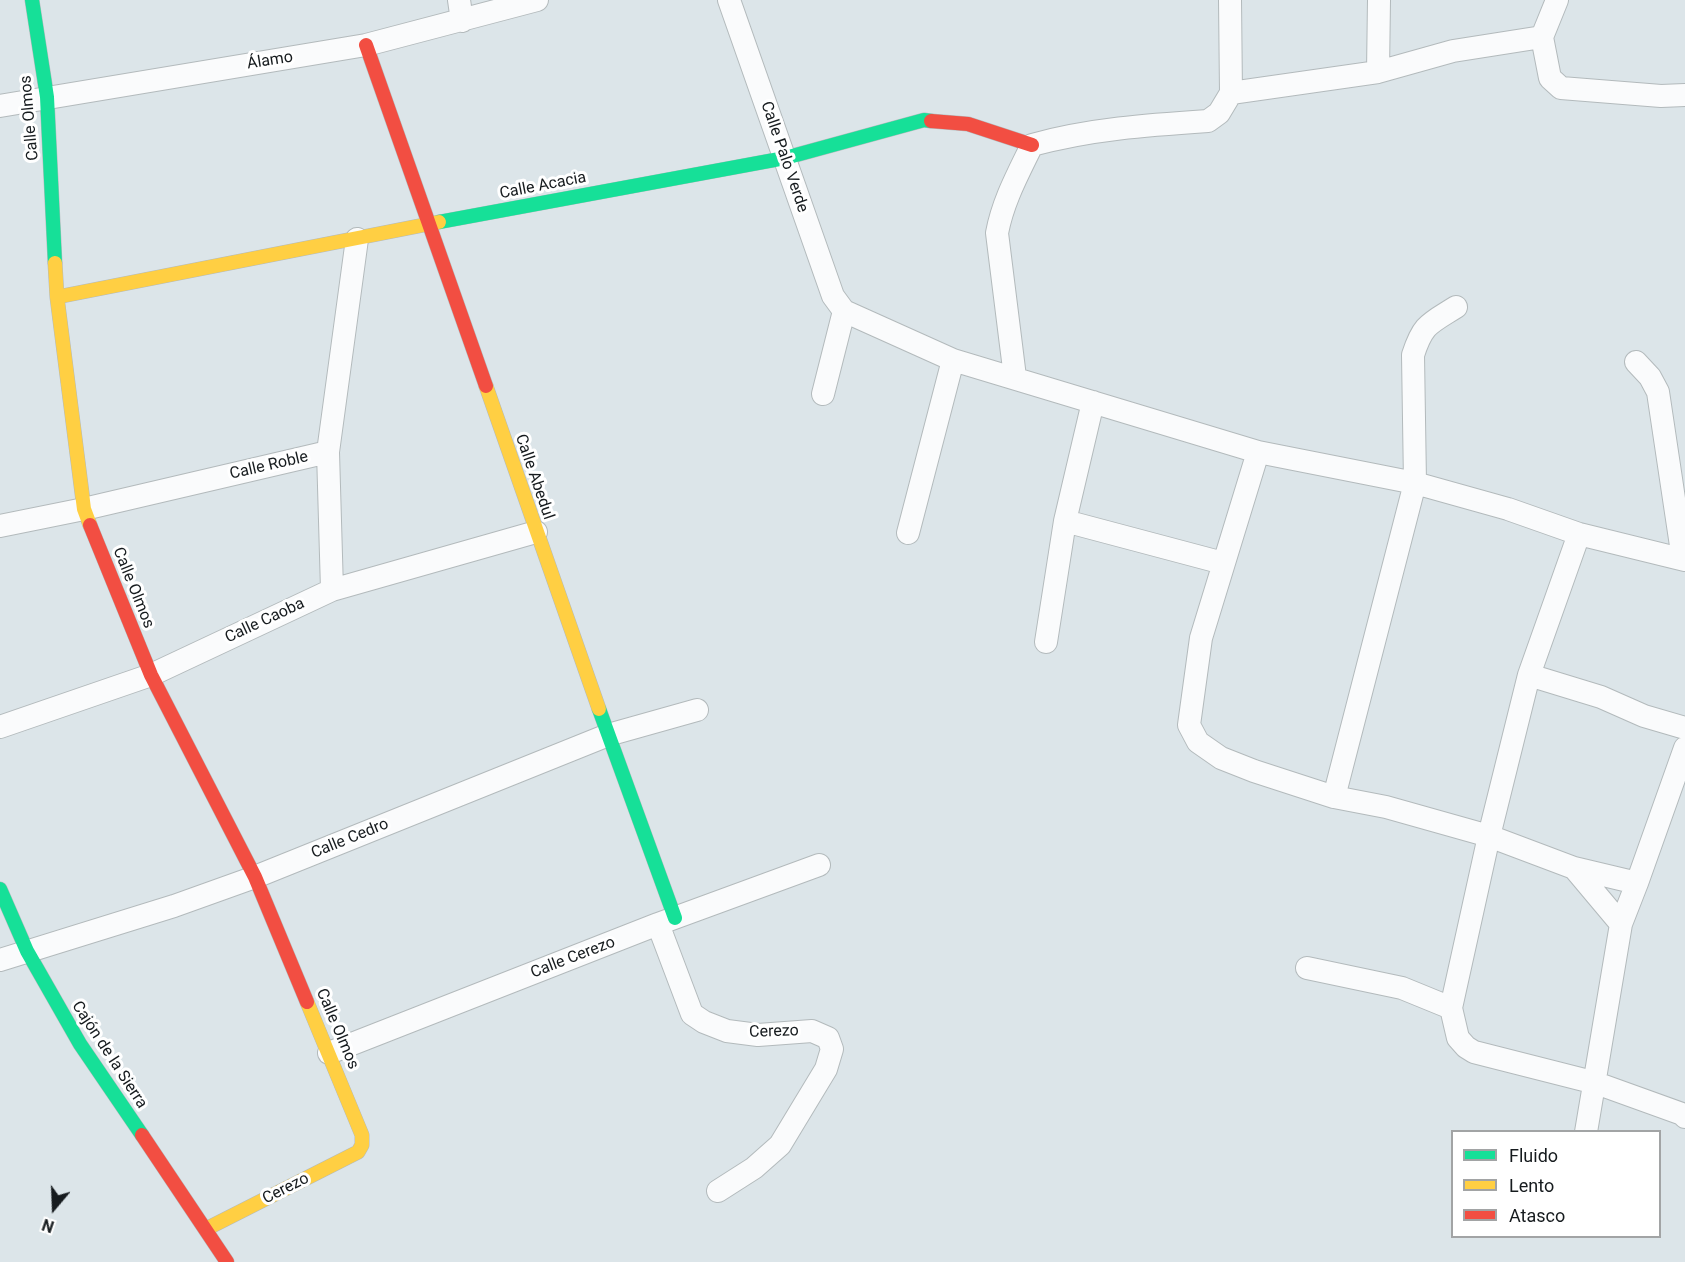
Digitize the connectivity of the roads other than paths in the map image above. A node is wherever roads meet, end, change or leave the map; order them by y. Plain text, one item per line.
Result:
1 (32, 0) edge
2 (537, 0) edge
3 (729, 0) edge
4 (1230, 0) edge
5 (1379, 0) edge
6 (1557, 0) edge
7 (460, 11) edge
8 (1542, 37) junction
9 (366, 45) junction
10 (1378, 72) junction
11 (1232, 93) junction
12 (1685, 95) edge
13 (47, 97) junction
14 (0, 106) edge
15 (1032, 145) junction
16 (785, 158) junction
17 (428, 224) junction
18 (357, 239) junction
19 (57, 297) junction
20 (1456, 307) dead end
21 (844, 311) junction
22 (954, 360) junction
23 (1636, 362) dead end
24 (1015, 377) junction
25 (823, 394) dead end
26 (1093, 402) junction
27 (328, 452) junction
28 (1258, 452) junction
29 (1415, 483) junction
30 (84, 509) junction
31 (1065, 521) junction
32 (0, 526) edge
33 (536, 532) junction
34 (908, 533) dead end
35 (1579, 534) junction
36 (1684, 560) edge
37 (1223, 563) junction
38 (332, 590) junction
39 (1046, 642) dead end
40 (151, 675) junction
41 (1529, 675) junction
42 (697, 710) dead end
43 (0, 727) edge
44 (1685, 728) edge
45 (608, 735) junction
46 (1685, 748) edge
47 (1334, 797) junction
48 (1489, 836) junction
49 (819, 865) dead end
50 (1574, 868) junction
51 (255, 877) junction
52 (1638, 883) junction
53 (0, 890) edge
54 (666, 921) junction
55 (1621, 924) junction
56 (27, 951) junction
57 (0, 960) edge
58 (1307, 968) dead end
59 (1451, 1008) junction
60 (329, 1053) junction
61 (1596, 1083) junction
62 (1684, 1115) edge
63 (1586, 1130) edge
64 (362, 1145) joint
65 (718, 1191) dead end
66 (206, 1229) junction
67 (226, 1262) edge

1 - 13 street, Calle Olmos
2 - 7 street, Álamo
3 - 16 street, Calle Palo Verde
4 - 11 street
5 - 10 street
6 - 8 street
7 - 9 street, Álamo
8 - 10 street
8 - 12 street
9 - 13 street, Álamo
9 - 17 street, Calle Abedul
10 - 11 street
11 - 15 street
13 - 14 street, Álamo
13 - 19 street, Calle Olmos
15 - 16 street, Calle Acacia
15 - 24 street
16 - 17 street, Calle Acacia
16 - 21 street, Calle Palo Verde
17 - 18 street, Calle Acacia
17 - 33 street, Calle Abedul
18 - 19 street, Calle Acacia
18 - 27 street, Calle Roble
19 - 30 street, Calle Olmos
20 - 29 street
21 - 22 street
21 - 25 street
22 - 24 street
22 - 34 street
23 - 36 street
24 - 26 street
26 - 28 street
26 - 31 street
27 - 30 street, Calle Roble
27 - 38 street
28 - 29 street
28 - 37 street
29 - 35 street
29 - 47 street
30 - 32 street, Calle Roble
30 - 40 street, Calle Olmos
31 - 37 street
31 - 39 street
33 - 38 street, Calle Caoba
33 - 45 street, Calle Abedul
35 - 36 street
35 - 41 street
37 - 47 street
38 - 40 street, Calle Caoba
40 - 43 street, Calle Caoba
40 - 51 street, Calle Olmos
41 - 44 street
41 - 48 street
42 - 45 street, Calle Cedro
45 - 51 street, Calle Cedro
45 - 54 street, Calle Abedul
46 - 52 street
47 - 48 street
48 - 50 street
48 - 59 street
49 - 54 street, Calle Cerezo
50 - 52 street
50 - 55 street
51 - 56 street, Calle Cedro
51 - 60 street, Calle Olmos
52 - 55 street
53 - 56 street, Cajón de la Sierra
54 - 60 street, Calle Cerezo
54 - 65 street, Cerezo
55 - 61 street
56 - 57 street, Calle Cedro
56 - 66 street, Cajón de la Sierra
58 - 59 street
59 - 61 street
60 - 64 street, Calle Olmos
61 - 62 street
61 - 63 street
64 - 66 street, Cerezo
66 - 67 street, Cajón de la Sierra

